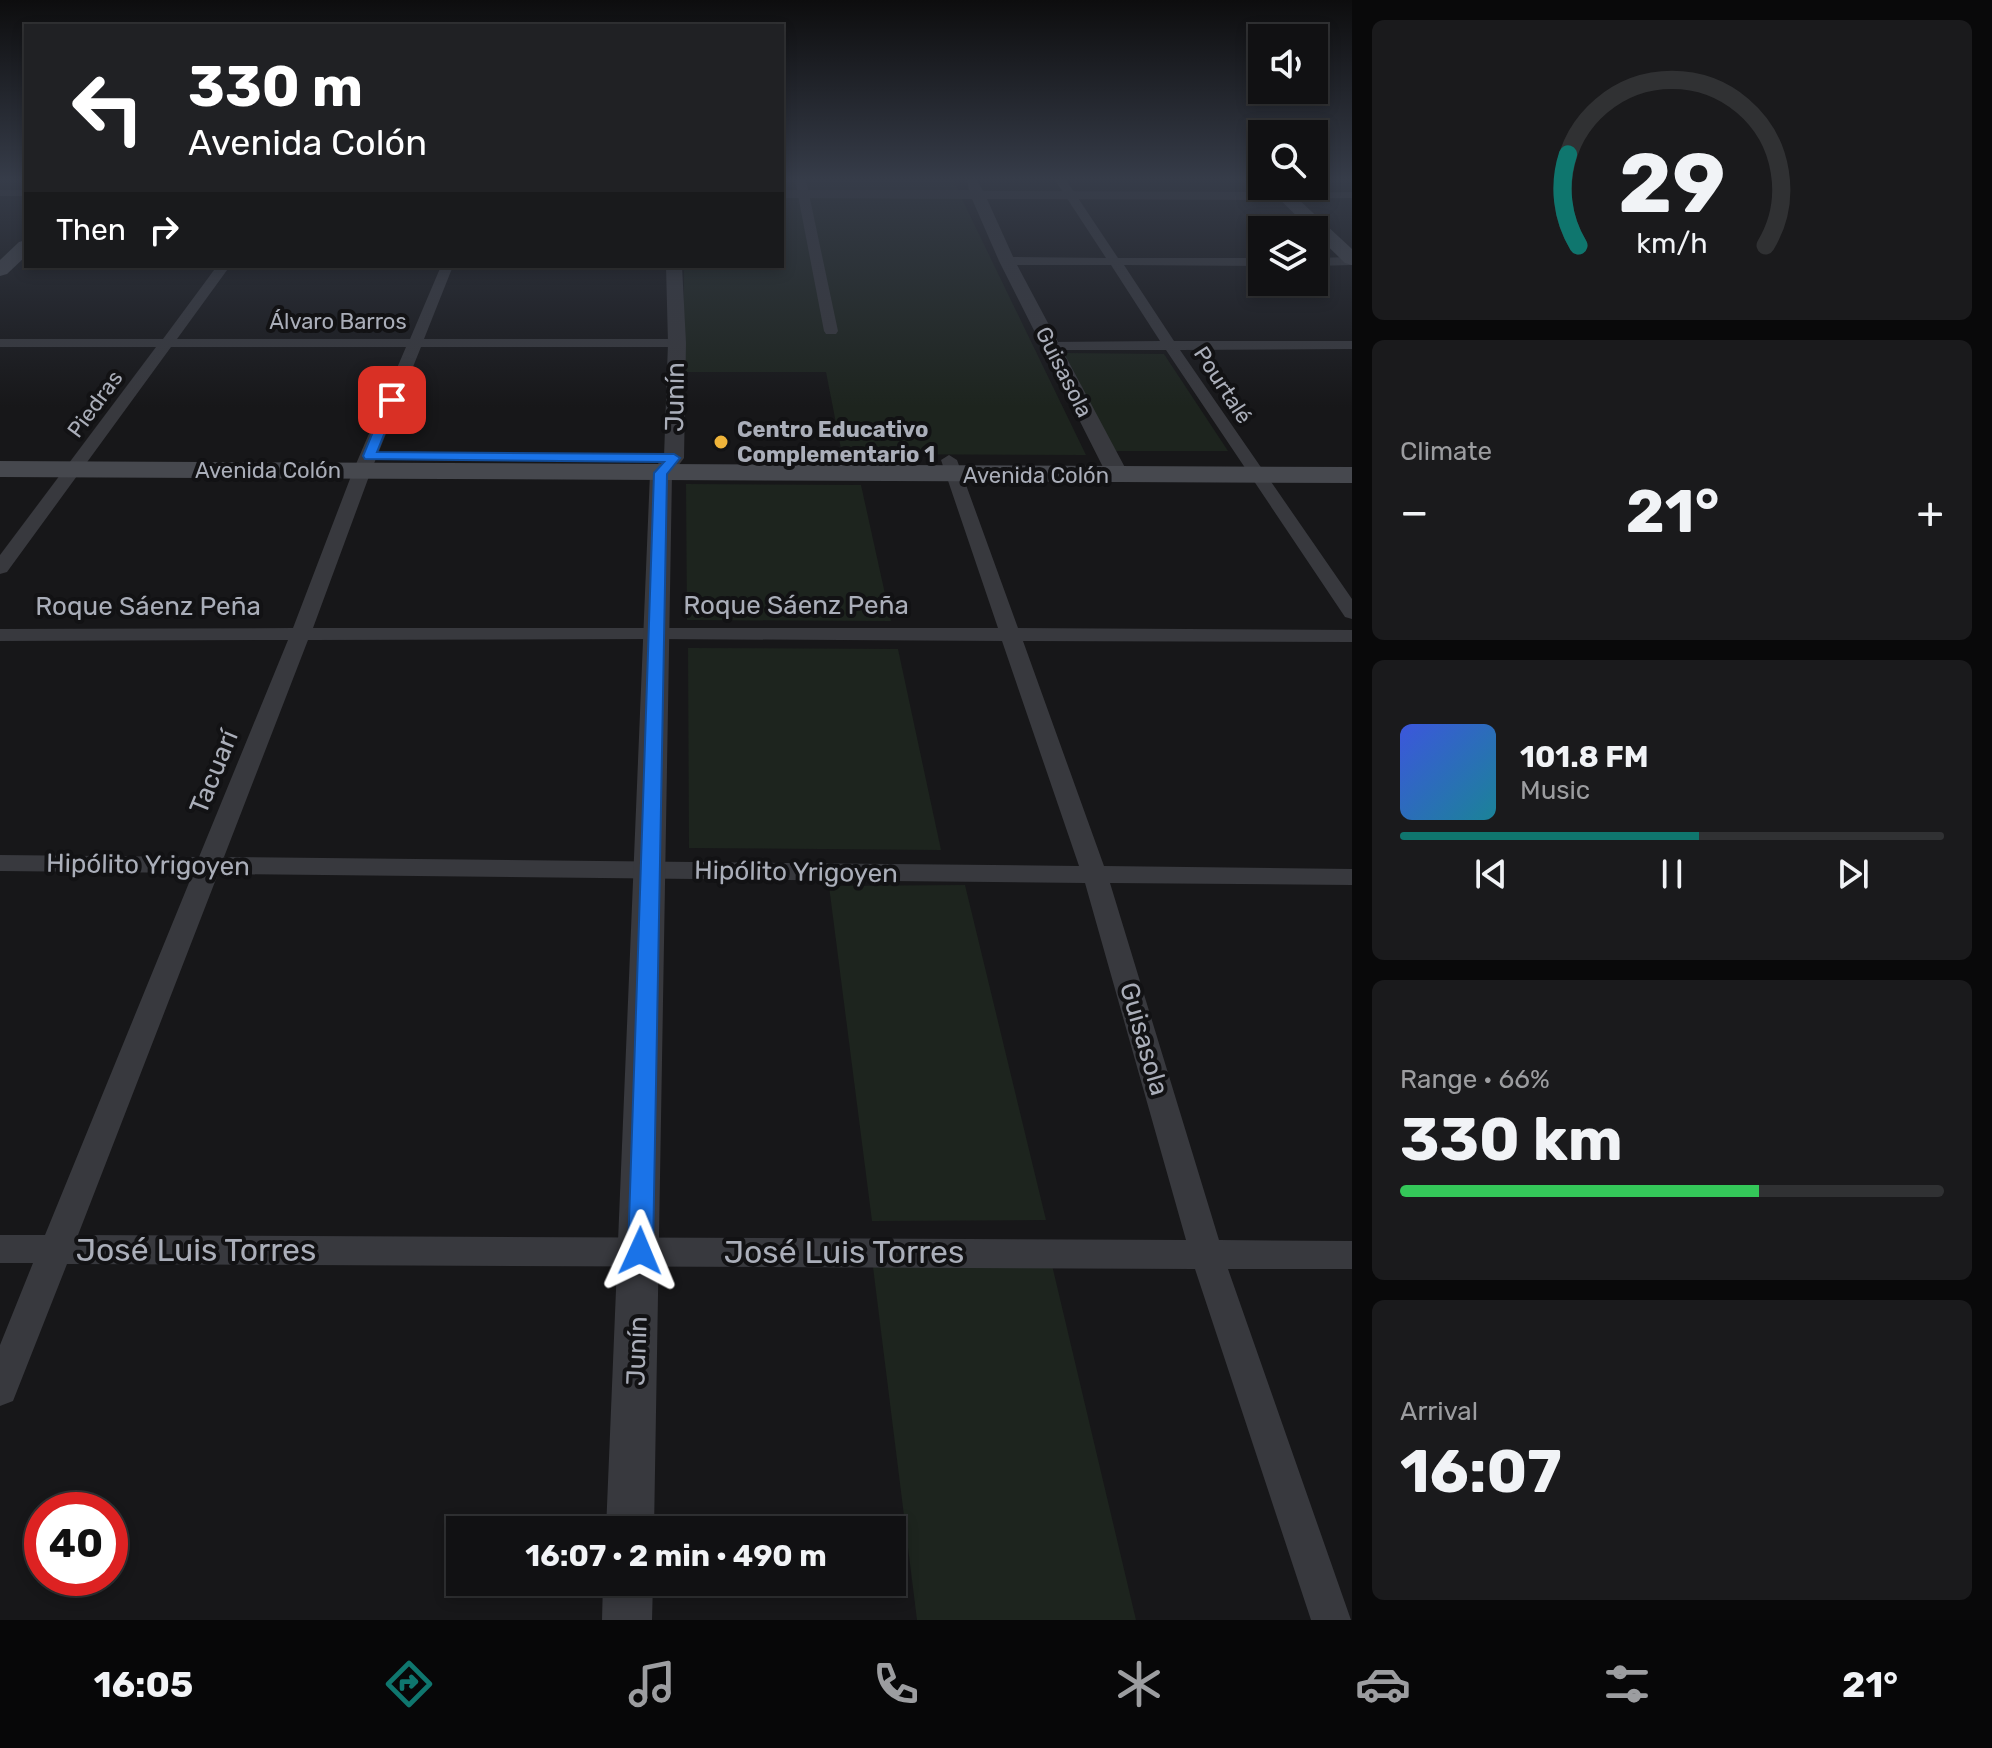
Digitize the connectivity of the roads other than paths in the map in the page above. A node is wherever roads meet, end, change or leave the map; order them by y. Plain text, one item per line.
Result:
1 (816, 256) edge
2 (1005, 256) edge
3 (1110, 256) edge
4 (1007, 261) junction
5 (1346, 261) edge
6 (1114, 262) junction
7 (1248, 262) edge
8 (222, 268) edge
9 (446, 268) edge
10 (674, 268) edge
11 (1352, 278) edge
12 (831, 331) dead end
13 (0, 343) edge
14 (414, 343) junction
15 (677, 343) junction
16 (165, 344) junction
17 (1352, 345) edge
18 (1050, 346) junction
19 (1171, 346) junction
20 (0, 456) edge
21 (1352, 461) edge
22 (80, 463) junction
23 (366, 463) junction
24 (667, 466) junction
25 (952, 467) junction
26 (1114, 468) junction
27 (1252, 468) junction
28 (0, 469) edge
29 (1352, 475) edge
30 (0, 568) edge
31 (1352, 613) edge
32 (301, 633) junction
33 (655, 633) junction
34 (1010, 633) junction
35 (0, 635) edge
36 (1352, 636) edge
37 (0, 863) edge
38 (209, 866) junction
39 (649, 871) junction
40 (1095, 875) junction
41 (1352, 877) edge
42 (0, 1249) edge
43 (56, 1249) junction
44 (640, 1251) junction
45 (1207, 1255) junction
46 (1352, 1255) edge
47 (0, 1389) edge
48 (631, 1516) edge
49 (628, 1596) edge
50 (627, 1620) edge
51 (1331, 1620) edge

1 - 12 street
2 - 4 street, Guisasola
3 - 6 street, Pourtalé
4 - 6 street
4 - 18 street, Guisasola
5 - 11 main road
6 - 7 street
6 - 19 street, Pourtalé
8 - 16 street, Piedras
9 - 14 street, Tacuarí
10 - 15 street, Junín
13 - 16 street, Álvaro Barros
14 - 15 street, Álvaro Barros
14 - 16 street, Álvaro Barros
14 - 23 street, Tacuarí
15 - 24 street, Junín
16 - 22 street, Piedras
17 - 19 street
18 - 19 street
18 - 26 street, Guisasola
19 - 27 street, Pourtalé
20 - 22 main road, Avenida Colón
21 - 27 main road, Avenida Colón
22 - 23 main road, Avenida Colón
22 - 28 main road, Avenida Colón
22 - 30 street, Piedras
23 - 24 main road, Avenida Colón
23 - 32 street, Tacuarí
24 - 25 main road, Avenida Colón
24 - 33 street, Junín
25 - 26 main road, Avenida Colón
25 - 34 street, Guisasola
26 - 27 main road, Avenida Colón
27 - 29 main road, Avenida Colón
27 - 31 street, Pourtalé
32 - 33 street, Roque Sáenz Peña
32 - 35 street, Roque Sáenz Peña
32 - 38 street, Tacuarí
33 - 34 street, Roque Sáenz Peña
33 - 39 street, Junín
34 - 36 street, Roque Sáenz Peña
34 - 40 street, Guisasola
37 - 38 street, Hipólito Yrigoyen
38 - 39 street, Hipólito Yrigoyen
38 - 43 street, Tacuarí
39 - 40 street, Hipólito Yrigoyen
39 - 44 street, Junín
40 - 41 street, Hipólito Yrigoyen
40 - 45 street, Guisasola
42 - 43 street, José Luis Torres
43 - 44 street, José Luis Torres
43 - 47 street, Tacuarí
44 - 45 street, José Luis Torres
44 - 48 street, Junín
45 - 46 street, José Luis Torres
45 - 51 street, Guisasola
49 - 50 street

